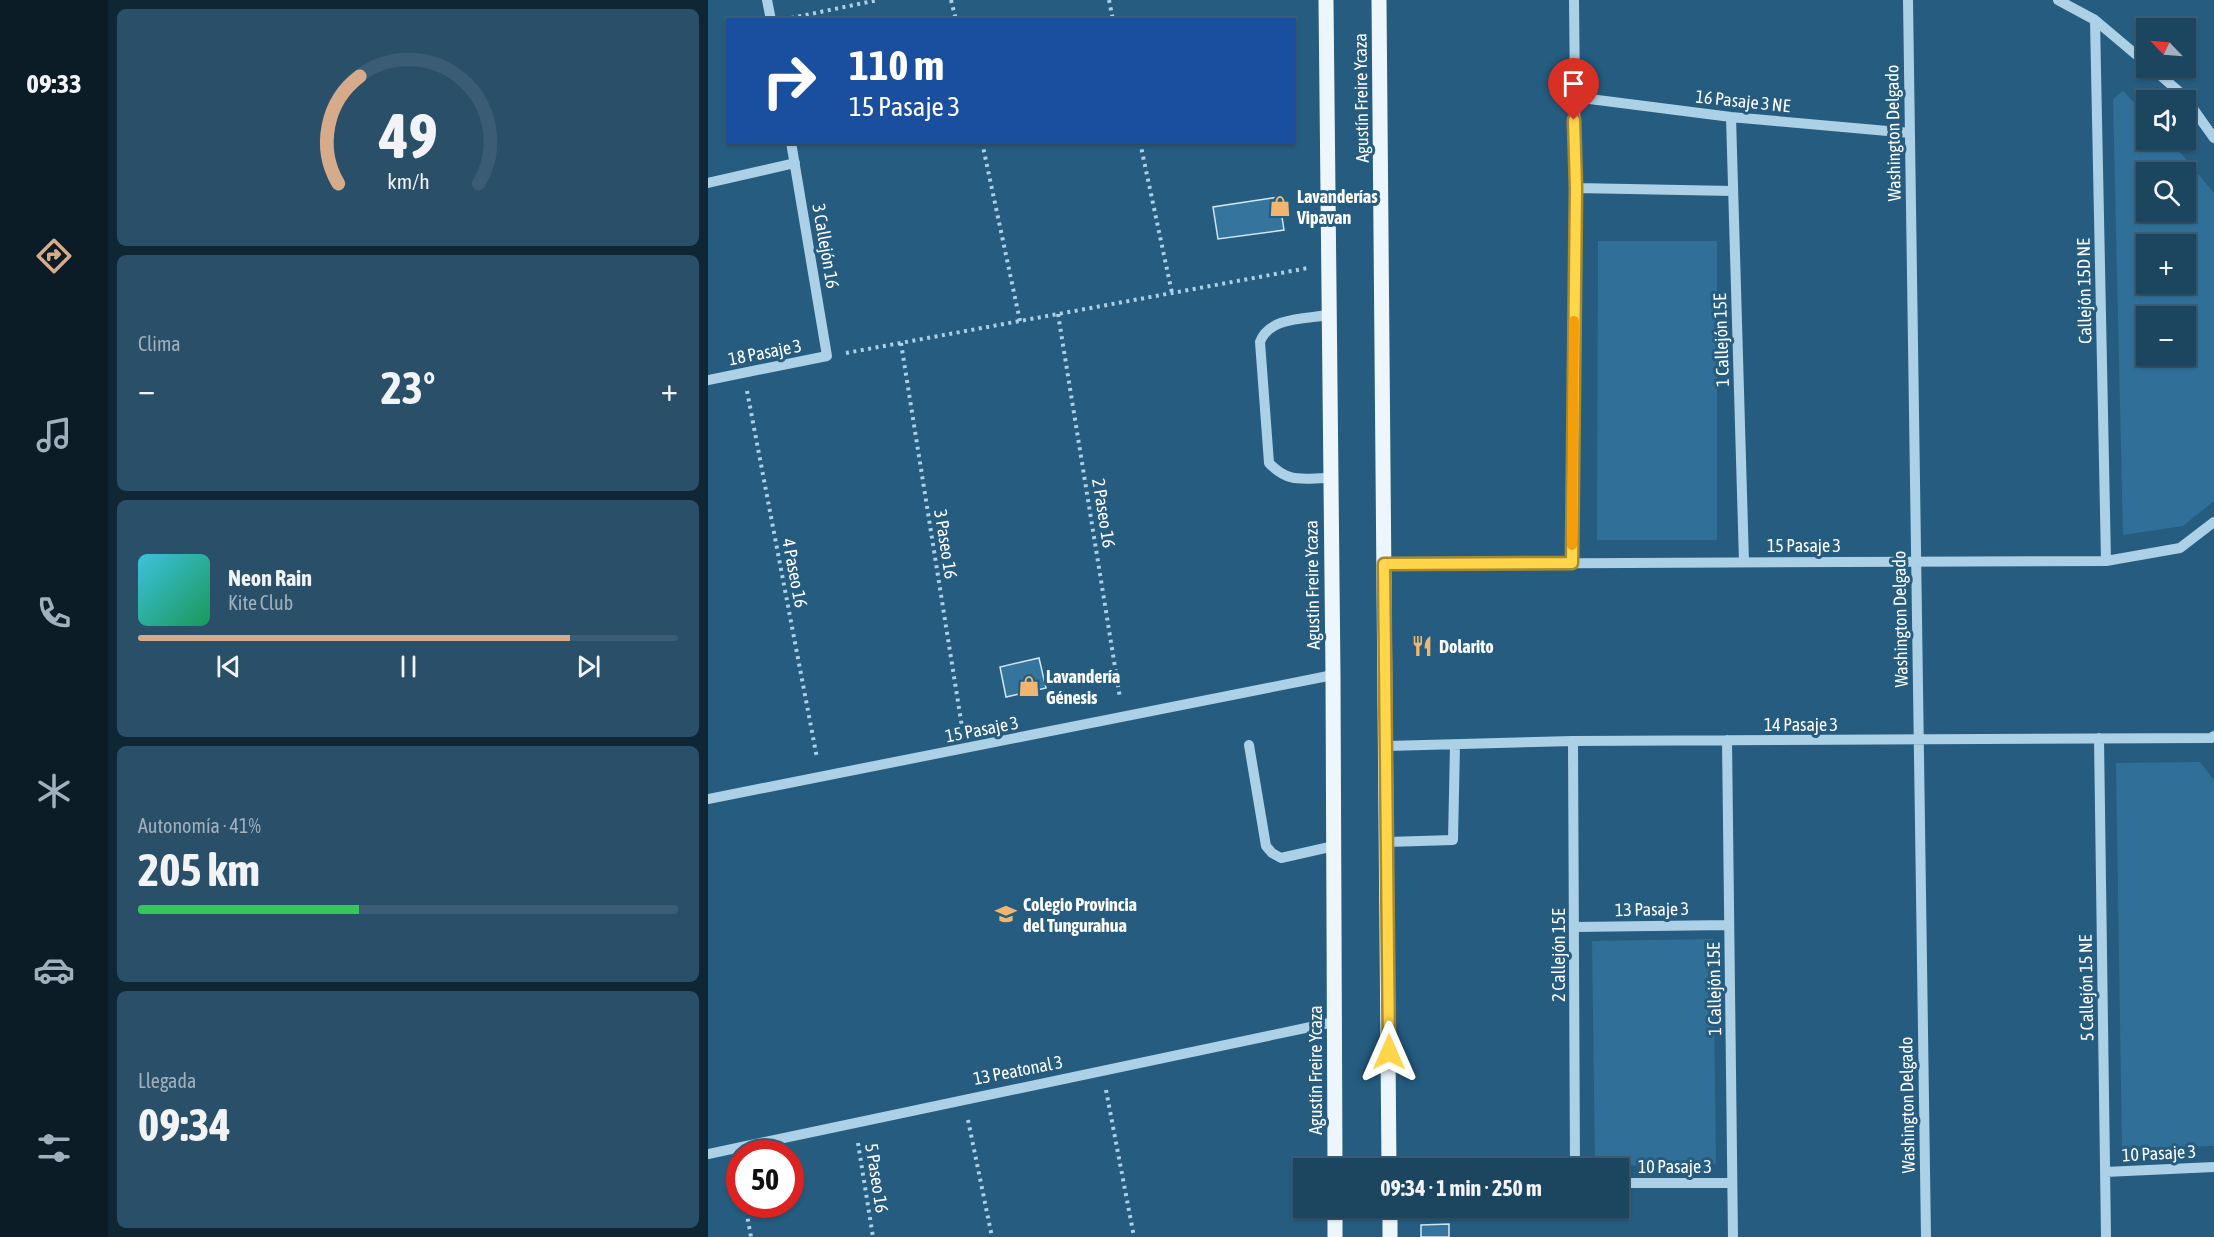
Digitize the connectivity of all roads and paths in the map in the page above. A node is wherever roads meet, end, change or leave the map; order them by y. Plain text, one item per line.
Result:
1 (767, 0) edge
2 (878, 0) edge
3 (951, 0) edge
4 (1109, 0) edge
5 (1326, 0) edge
6 (1379, 0) edge
7 (1574, 0) edge
8 (1908, 0) edge
9 (2058, 0) edge
10 (771, 18) edge
11 (791, 18) edge
12 (956, 18) edge
13 (1113, 18) edge
14 (2096, 20) junction
15 (2136, 54) edge
16 (2163, 78) edge
17 (1574, 97) junction
18 (1731, 117) junction
19 (1910, 133) junction
20 (2214, 138) edge
21 (791, 144) edge
22 (982, 144) edge
23 (1140, 144) edge
24 (795, 163) junction
25 (708, 183) edge
26 (1576, 188) junction
27 (1733, 191) junction
28 (1327, 265) junction
29 (1172, 293) junction
30 (1058, 314) junction
31 (1328, 315) junction
32 (1020, 321) junction
33 (901, 343) junction
34 (828, 356) junction
35 (744, 372) junction
36 (708, 380) edge
37 (1330, 478) junction
38 (2214, 522) edge
39 (2106, 561) junction
40 (1744, 562) junction
41 (1916, 562) junction
42 (1572, 563) junction
43 (1384, 564) junction
44 (1333, 675) junction
45 (1123, 717) junction
46 (2099, 738) junction
47 (2213, 738) edge
48 (1727, 740) junction
49 (1918, 740) junction
50 (1572, 741) junction
51 (1249, 745) dead end
52 (1455, 745) junction
53 (1387, 746) junction
54 (965, 749) junction
55 (821, 778) junction
56 (708, 799) edge
57 (1387, 842) junction
58 (1334, 846) junction
59 (1729, 925) junction
60 (1575, 927) junction
61 (1334, 1022) junction
62 (1102, 1070) junction
63 (964, 1098) junction
64 (855, 1122) junction
65 (708, 1154) edge
66 (1335, 1158) edge
67 (1389, 1158) edge
68 (1575, 1158) edge
69 (2214, 1167) edge
70 (2105, 1172) junction
71 (1629, 1183) edge
72 (1732, 1183) junction
73 (748, 1218) edge
74 (1335, 1218) edge
75 (1390, 1218) edge
76 (751, 1237) edge
77 (873, 1237) edge
78 (992, 1237) edge
79 (1134, 1237) edge
80 (1335, 1237) edge
81 (1390, 1237) edge
82 (1733, 1237) edge
83 (1926, 1237) edge
84 (2106, 1237) edge

1 - 10 street
2 - 11 path
3 - 12 path
4 - 13 path
5 - 28 main road, Agustín Freire Ycaza
6 - 43 main road, Agustín Freire Ycaza
7 - 17 street
8 - 19 street, Washington Delgado
9 - 14 street
14 - 15 street
14 - 39 street, Callejón 15D NE
16 - 20 street
17 - 18 street, 16 Pasaje 3 NE
17 - 26 street
18 - 19 street, 16 Pasaje 3 NE
18 - 27 street, 1 Callejón 15E
19 - 41 street, Washington Delgado
21 - 24 street, 3 Callejón 16
22 - 32 path
23 - 29 path
24 - 25 street
24 - 34 street, 3 Callejón 16
26 - 27 street
26 - 42 street
27 - 40 street, 1 Callejón 15E
28 - 29 path
28 - 31 main road, Agustín Freire Ycaza
29 - 30 path
30 - 32 path
30 - 45 path, 2 Paseo 16
31 - 37 main road, Agustín Freire Ycaza
31 - 37 street
32 - 33 path
33 - 34 path
33 - 54 path, 3 Paseo 16
34 - 35 street, 18 Pasaje 3
35 - 36 street, 18 Pasaje 3
35 - 55 path, 4 Paseo 16
37 - 44 main road, Agustín Freire Ycaza
38 - 39 street, 15 Pasaje 3
39 - 41 street, 15 Pasaje 3
40 - 41 street, 15 Pasaje 3
40 - 42 street, 15 Pasaje 3
41 - 49 street, Washington Delgado
42 - 43 street, 15 Pasaje 3
43 - 53 main road, Agustín Freire Ycaza
44 - 45 street, 15 Pasaje 3
44 - 58 main road, Agustín Freire Ycaza
45 - 54 street, 15 Pasaje 3
46 - 47 street, 14 Pasaje 3
46 - 49 street, 14 Pasaje 3
46 - 70 street, 5 Callejón 15 NE
48 - 49 street, 14 Pasaje 3
48 - 50 street, 14 Pasaje 3
48 - 59 street, 1 Callejón 15E
49 - 83 street, Washington Delgado
50 - 52 street, 14 Pasaje 3
50 - 60 street, 2 Callejón 15E
51 - 58 street
52 - 53 street, 14 Pasaje 3
52 - 57 street
53 - 57 main road, Agustín Freire Ycaza
54 - 55 street, 15 Pasaje 3
55 - 56 street, 15 Pasaje 3
57 - 67 main road, Agustín Freire Ycaza
58 - 61 main road, Agustín Freire Ycaza
59 - 60 street, 13 Pasaje 3
59 - 72 street, 1 Callejón 15E
60 - 68 street, 2 Callejón 15E
61 - 62 street, 13 Peatonal 3
61 - 66 main road, Agustín Freire Ycaza
62 - 63 street, 13 Peatonal 3
62 - 79 path
63 - 64 street, 13 Peatonal 3
63 - 78 path
64 - 65 street, 13 Peatonal 3
64 - 77 path, 5 Paseo 16
69 - 70 street, 10 Pasaje 3
70 - 84 street, 5 Callejón 15 NE
71 - 72 street, 10 Pasaje 3
72 - 82 street, 1 Callejón 15E
73 - 76 path
74 - 80 main road
75 - 81 main road

